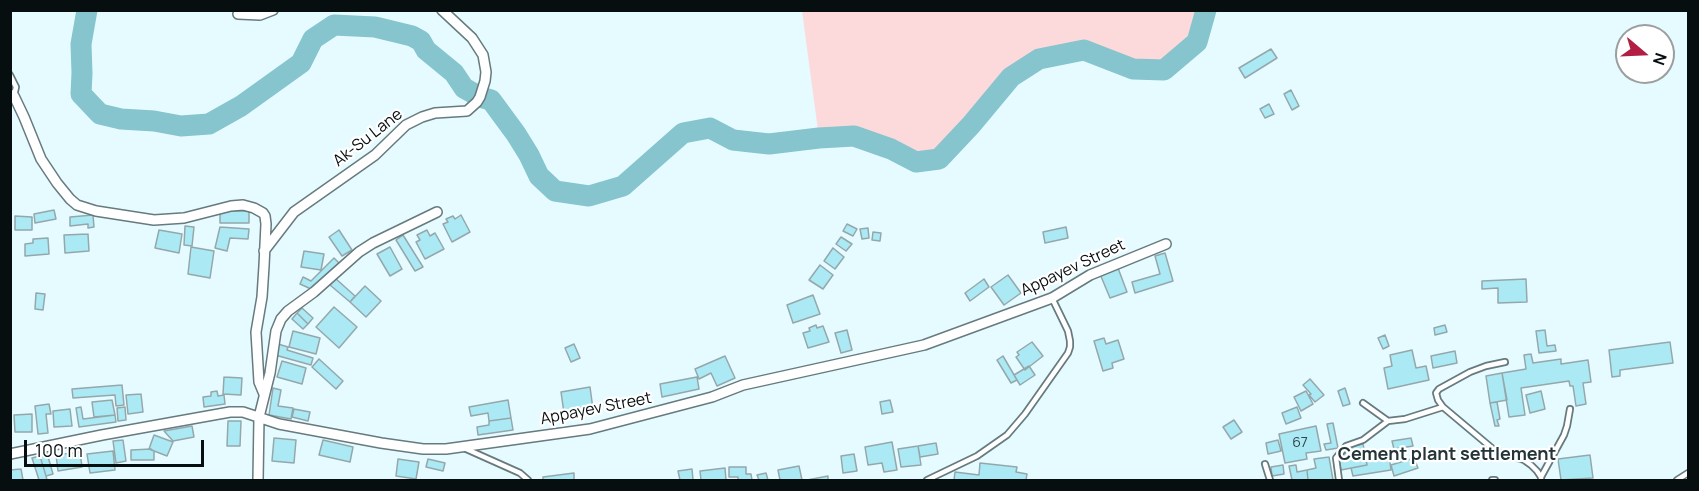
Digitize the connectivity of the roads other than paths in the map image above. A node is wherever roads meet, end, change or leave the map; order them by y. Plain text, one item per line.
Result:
1 (273, 10) edge
2 (442, 10) edge
3 (238, 14) dead end
4 (10, 75) edge
5 (12, 95) edge
6 (437, 212) dead end
7 (1166, 244) dead end
8 (264, 251) junction
9 (1052, 298) junction
10 (1506, 362) dead end
11 (264, 394) junction
12 (1363, 403) dead end
13 (1443, 407) junction
14 (1570, 409) dead end
15 (259, 417) junction
16 (1388, 421) junction
17 (460, 446) junction
18 (10, 454) edge
19 (1265, 464) dead end
20 (1689, 473) edge
21 (1541, 479) edge
22 (258, 480) edge
23 (528, 480) edge
24 (927, 480) edge
25 (1270, 480) edge
26 (1339, 480) edge
27 (1677, 480) edge

1 - 3 street
2 - 8 street, Ak-Su Lane
4 - 5 lane
5 - 8 street
6 - 11 street
7 - 9 street, Appayev Street
8 - 11 street
9 - 17 street, Appayev Street
9 - 24 lane
10 - 13 lane
11 - 15 street
12 - 16 lane
13 - 16 lane
13 - 21 lane
14 - 21 lane
15 - 17 street, Appayev Street
15 - 18 street, Appayev Street
15 - 22 street
16 - 26 lane
17 - 23 lane
19 - 25 lane
20 - 27 lane

